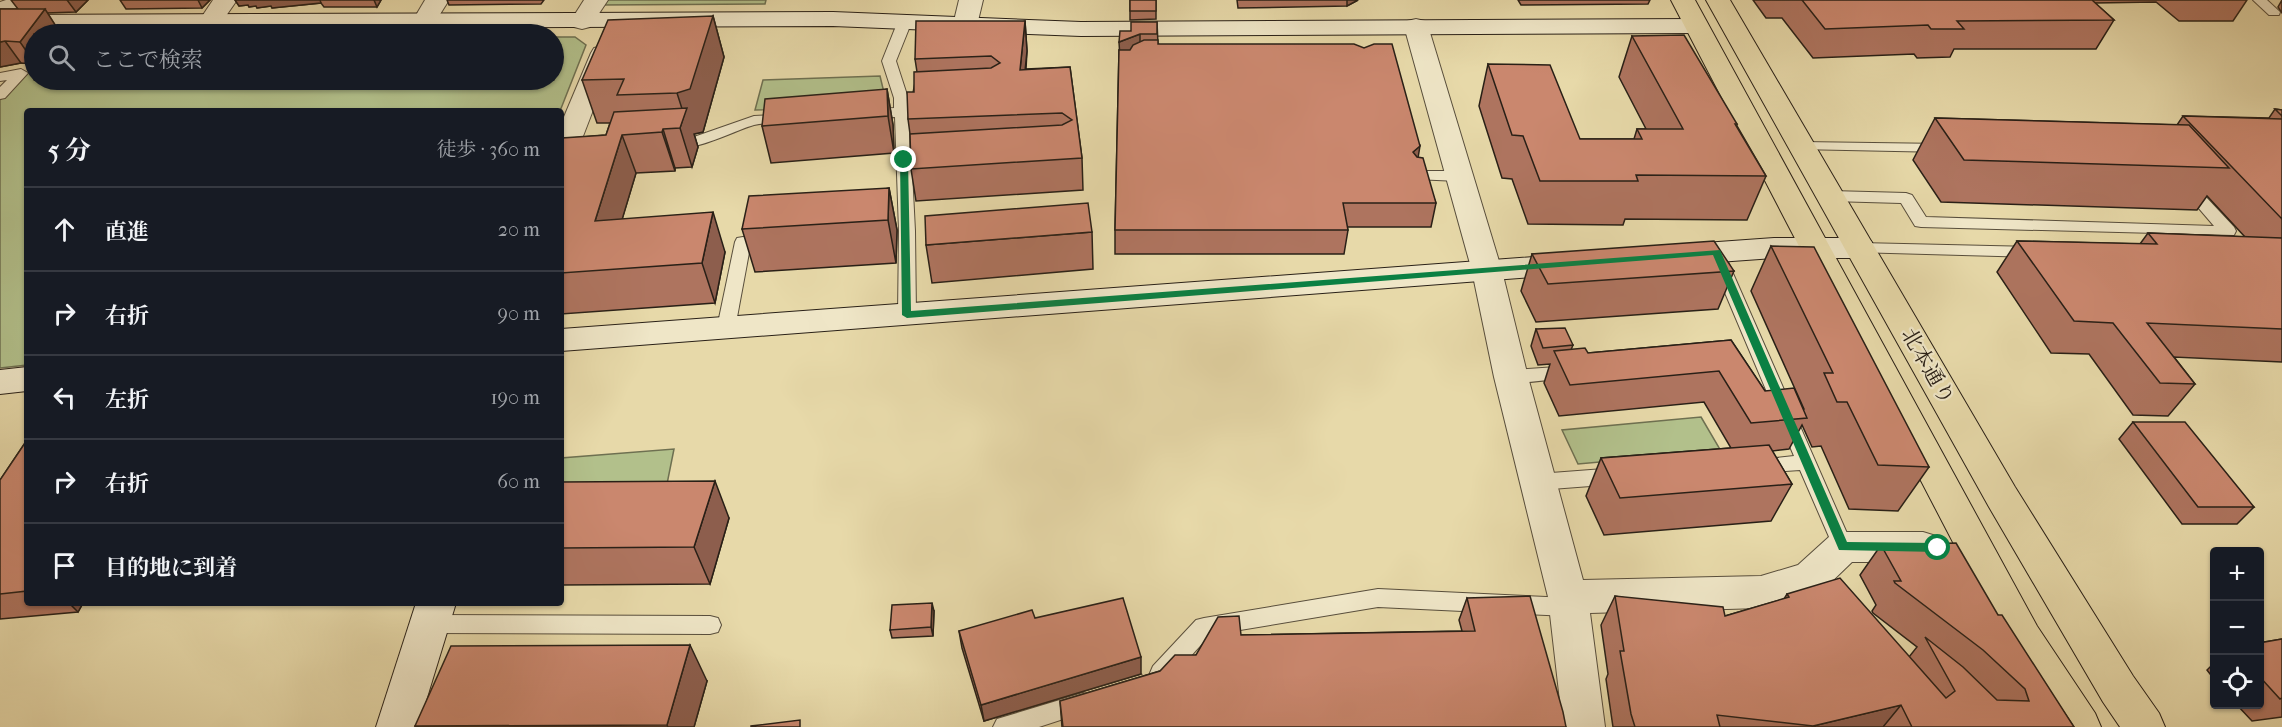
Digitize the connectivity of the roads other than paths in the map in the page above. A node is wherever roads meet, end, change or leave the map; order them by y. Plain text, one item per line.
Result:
1 (28, 0) edge
2 (437, 0) edge
3 (596, 0) edge
4 (971, 0) edge
5 (1683, 0) edge
6 (1718, 0) edge
7 (2259, 0) edge
8 (1, 12) edge
9 (2274, 12) dead end
10 (229, 13) edge
11 (616, 21) junction
12 (905, 21) junction
13 (424, 22) junction
14 (582, 22) junction
15 (965, 25) junction
16 (1416, 26) junction
17 (1696, 26) junction
18 (0, 77) edge
19 (0, 95) edge
20 (905, 103) junction
21 (856, 114) edge
22 (800, 118) edge
23 (660, 143) edge
24 (1802, 146) junction
25 (1955, 148) edge
26 (570, 150) edge
27 (2174, 170) edge
28 (1419, 176) edge
29 (1460, 176) junction
30 (1830, 196) junction
31 (743, 242) edge
32 (1814, 247) junction
33 (1860, 248) junction
34 (1716, 252) junction
35 (2055, 253) edge
36 (1648, 258) edge
37 (1602, 261) edge
38 (1487, 271) junction
39 (907, 315) junction
40 (726, 328) junction
41 (564, 340) edge
42 (1761, 353) junction
43 (1737, 355) edge
44 (1594, 369) edge
45 (1511, 378) junction
46 (24, 380) edge
47 (0, 382) edge
48 (1806, 462) junction
49 (1736, 467) edge
50 (1631, 475) edge
51 (1538, 482) junction
52 (1843, 547) junction
53 (1973, 547) junction
54 (1568, 602) junction
55 (433, 613) edge
56 (710, 626) dead end
57 (1140, 686) edge
58 (1098, 699) edge
59 (1046, 721) edge
60 (397, 727) edge
61 (1005, 727) edge
62 (1584, 727) edge
63 (2080, 727) edge
64 (2145, 727) edge

1 - 8 street
2 - 13 street
3 - 14 street
4 - 15 street
5 - 17 highway, 北本通り
6 - 24 highway, 北本通り
7 - 9 lane
8 - 10 street
10 - 13 street
11 - 12 street
11 - 14 street
11 - 26 street
12 - 15 street
12 - 20 lane
13 - 14 street
15 - 16 street
16 - 17 street
16 - 29 street
17 - 32 highway, 北本通り
18 - 19 lane
20 - 21 lane
20 - 39 lane
22 - 23 lane
24 - 25 lane
24 - 30 highway, 北本通り
27 - 30 lane
28 - 29 lane
29 - 38 street
30 - 33 highway, 北本通り
31 - 40 lane
32 - 33 street
32 - 34 street
32 - 53 highway, 北本通り
33 - 35 lane
33 - 64 highway, 北本通り
34 - 36 street
34 - 42 lane
37 - 38 street
38 - 39 street
38 - 45 street
39 - 40 street
40 - 41 street
42 - 43 lane
42 - 48 lane
44 - 45 lane
45 - 51 street
46 - 47 street
48 - 49 lane
48 - 52 lane
50 - 51 lane
51 - 54 street
52 - 53 street
52 - 54 street
53 - 63 highway, 北本通り
54 - 57 lane
54 - 62 street
55 - 56 lane
55 - 60 street
58 - 59 lane
59 - 61 lane

